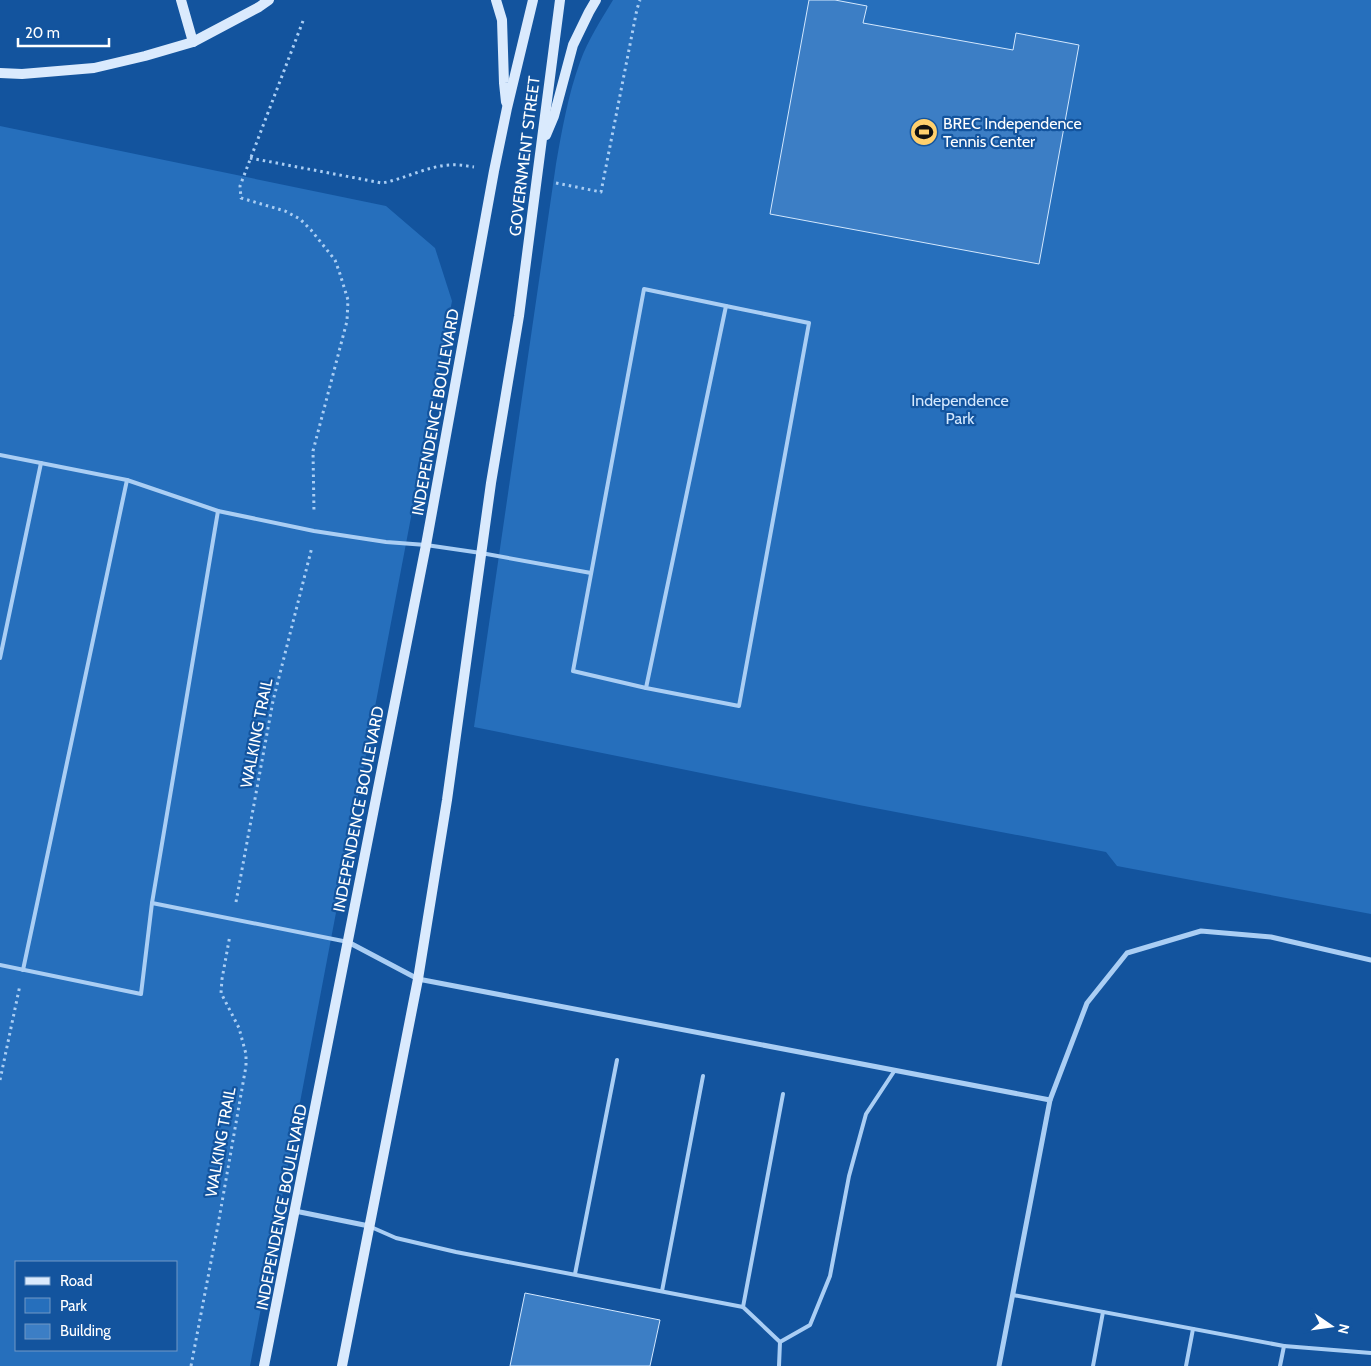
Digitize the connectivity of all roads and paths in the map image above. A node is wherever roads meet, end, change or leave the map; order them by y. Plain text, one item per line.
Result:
1 (182, 0) edge
2 (270, 0) edge
3 (496, 0) edge
4 (533, 0) edge
5 (560, 0) edge
6 (596, 0) edge
7 (640, 0) edge
8 (303, 20) dead end
9 (193, 42) junction
10 (0, 73) edge
11 (507, 108) junction
12 (542, 145) junction
13 (250, 158) junction
14 (476, 167) dead end
15 (552, 182) dead end
16 (478, 258) joint
17 (726, 306) junction
18 (0, 455) edge
19 (40, 463) junction
20 (127, 480) junction
21 (218, 511) junction
22 (314, 531) junction
23 (426, 545) junction
24 (481, 553) junction
25 (591, 573) junction
26 (0, 658) edge
27 (646, 688) junction
28 (152, 903) junction
29 (234, 919) junction
30 (348, 942) junction
31 (1371, 960) edge
32 (0, 965) edge
33 (23, 970) junction
34 (418, 979) junction
35 (617, 1060) dead end
36 (895, 1070) junction
37 (703, 1076) dead end
38 (0, 1080) edge
39 (784, 1094) dead end
40 (1050, 1100) junction
41 (295, 1210) junction
42 (369, 1226) junction
43 (575, 1274) junction
44 (662, 1291) junction
45 (1013, 1295) junction
46 (743, 1307) junction
47 (1103, 1312) junction
48 (1193, 1329) junction
49 (780, 1342) junction
50 (1284, 1346) junction
51 (1371, 1352) edge
52 (191, 1366) edge
53 (264, 1366) edge
54 (342, 1366) edge
55 (779, 1366) edge
56 (999, 1366) edge
57 (1093, 1366) edge
58 (1186, 1366) edge
59 (1280, 1366) edge

1 - 9 main road
2 - 9 main road
3 - 11 main road
4 - 11 main road, GOVERNMENT STREET
5 - 12 main road, GOVERNMENT STREET
6 - 12 main road
7 - 15 path
8 - 13 path
9 - 10 main road
11 - 16 main road, GOVERNMENT STREET
12 - 24 main road, GOVERNMENT STREET
13 - 14 path
13 - 22 path, WALKING TRAIL
16 - 23 main road, INDEPENDENCE BOULEVARD
17 - 25 lane
17 - 27 lane
17 - 27 lane
18 - 19 lane
19 - 20 lane
19 - 26 lane
20 - 21 lane
20 - 33 lane
21 - 22 lane
21 - 28 lane
22 - 23 lane
22 - 29 path, WALKING TRAIL
23 - 24 lane
23 - 30 main road, INDEPENDENCE BOULEVARD
24 - 25 lane
24 - 34 main road
25 - 27 lane
28 - 29 lane
28 - 33 lane
29 - 30 lane
29 - 52 path, WALKING TRAIL
30 - 34 street
30 - 41 main road, INDEPENDENCE BOULEVARD
31 - 40 street
32 - 33 lane
33 - 38 path
34 - 36 street
34 - 42 main road
35 - 43 lane
36 - 40 street
36 - 49 lane
37 - 44 lane
39 - 46 lane
40 - 45 street
41 - 42 street
41 - 53 main road, INDEPENDENCE BOULEVARD
42 - 43 lane
42 - 54 main road
43 - 44 lane
44 - 46 lane
45 - 47 lane
45 - 56 street
46 - 49 lane
47 - 48 lane
47 - 57 lane
48 - 50 lane
48 - 58 lane
49 - 55 lane
50 - 51 lane
50 - 59 lane

